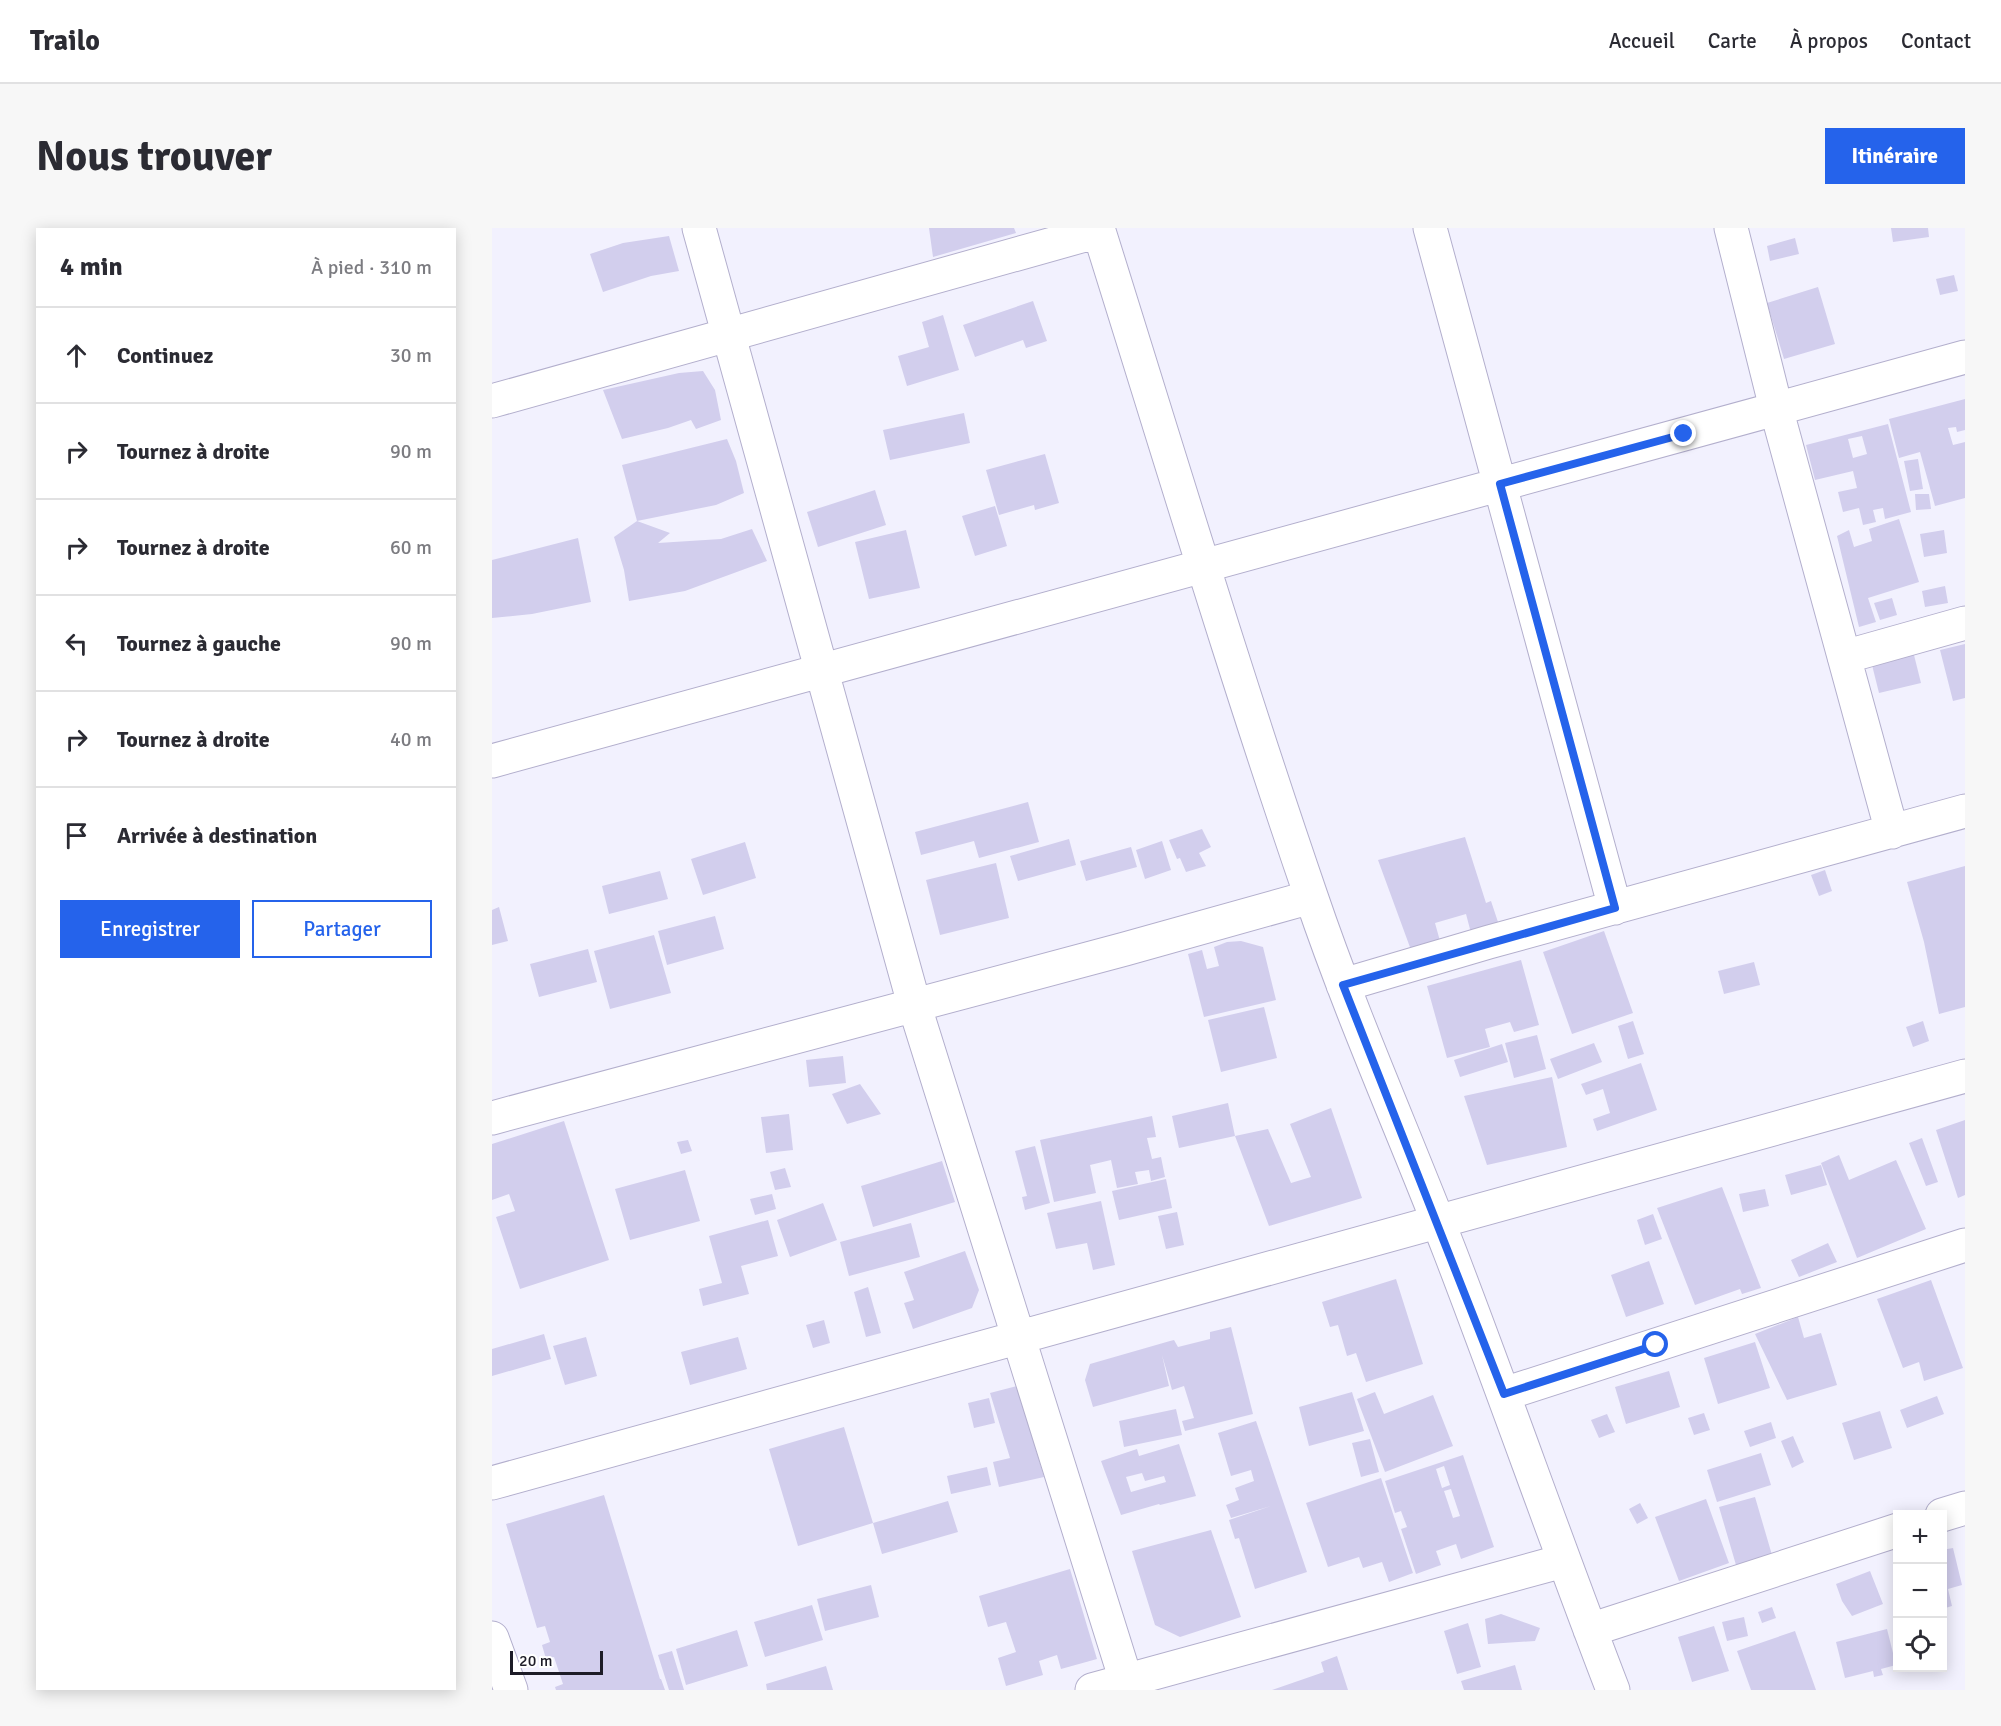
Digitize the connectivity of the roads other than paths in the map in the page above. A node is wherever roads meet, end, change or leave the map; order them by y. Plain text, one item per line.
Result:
1 (699, 228) edge
2 (1430, 228) edge
3 (1731, 228) edge
4 (1099, 230) edge
5 (728, 335) junction
6 (1965, 357) edge
7 (492, 401) edge
8 (1776, 408) junction
9 (1500, 484) junction
10 (1203, 565) junction
11 (1965, 623) edge
12 (1844, 657) junction
13 (821, 671) junction
14 (493, 755) edge
15 (1965, 811) edge
16 (1892, 832) junction
17 (1311, 897) junction
18 (1615, 908) junction
19 (1343, 985) junction
20 (914, 1004) junction
21 (1965, 1076) edge
22 (492, 1118) edge
23 (1438, 1221) junction
24 (1965, 1245) edge
25 (1018, 1338) junction
26 (1504, 1394) junction
27 (492, 1483) edge
28 (1965, 1508) edge
29 (1947, 1513) edge
30 (1893, 1532) edge
31 (1563, 1561) junction
32 (1590, 1630) junction
33 (492, 1638) edge
34 (1127, 1685) edge
35 (511, 1690) edge
36 (1092, 1690) edge
37 (1613, 1690) edge

1 - 5 street
2 - 9 street
3 - 8 street
4 - 5 street
4 - 10 street
5 - 7 street
5 - 13 street
6 - 8 street
8 - 9 street
8 - 12 street
9 - 10 street
9 - 18 street
10 - 13 street
10 - 17 street
11 - 12 street
12 - 16 street
13 - 14 street
13 - 20 street
15 - 16 street
16 - 18 street
17 - 19 street
17 - 20 street
18 - 19 street
19 - 23 street
20 - 22 street
20 - 25 street
21 - 23 street
23 - 25 street
23 - 26 street
24 - 26 street
25 - 27 street
25 - 34 street
26 - 31 street
28 - 29 street
30 - 32 street
31 - 32 street
31 - 34 street
32 - 37 street
33 - 35 street
34 - 36 street

